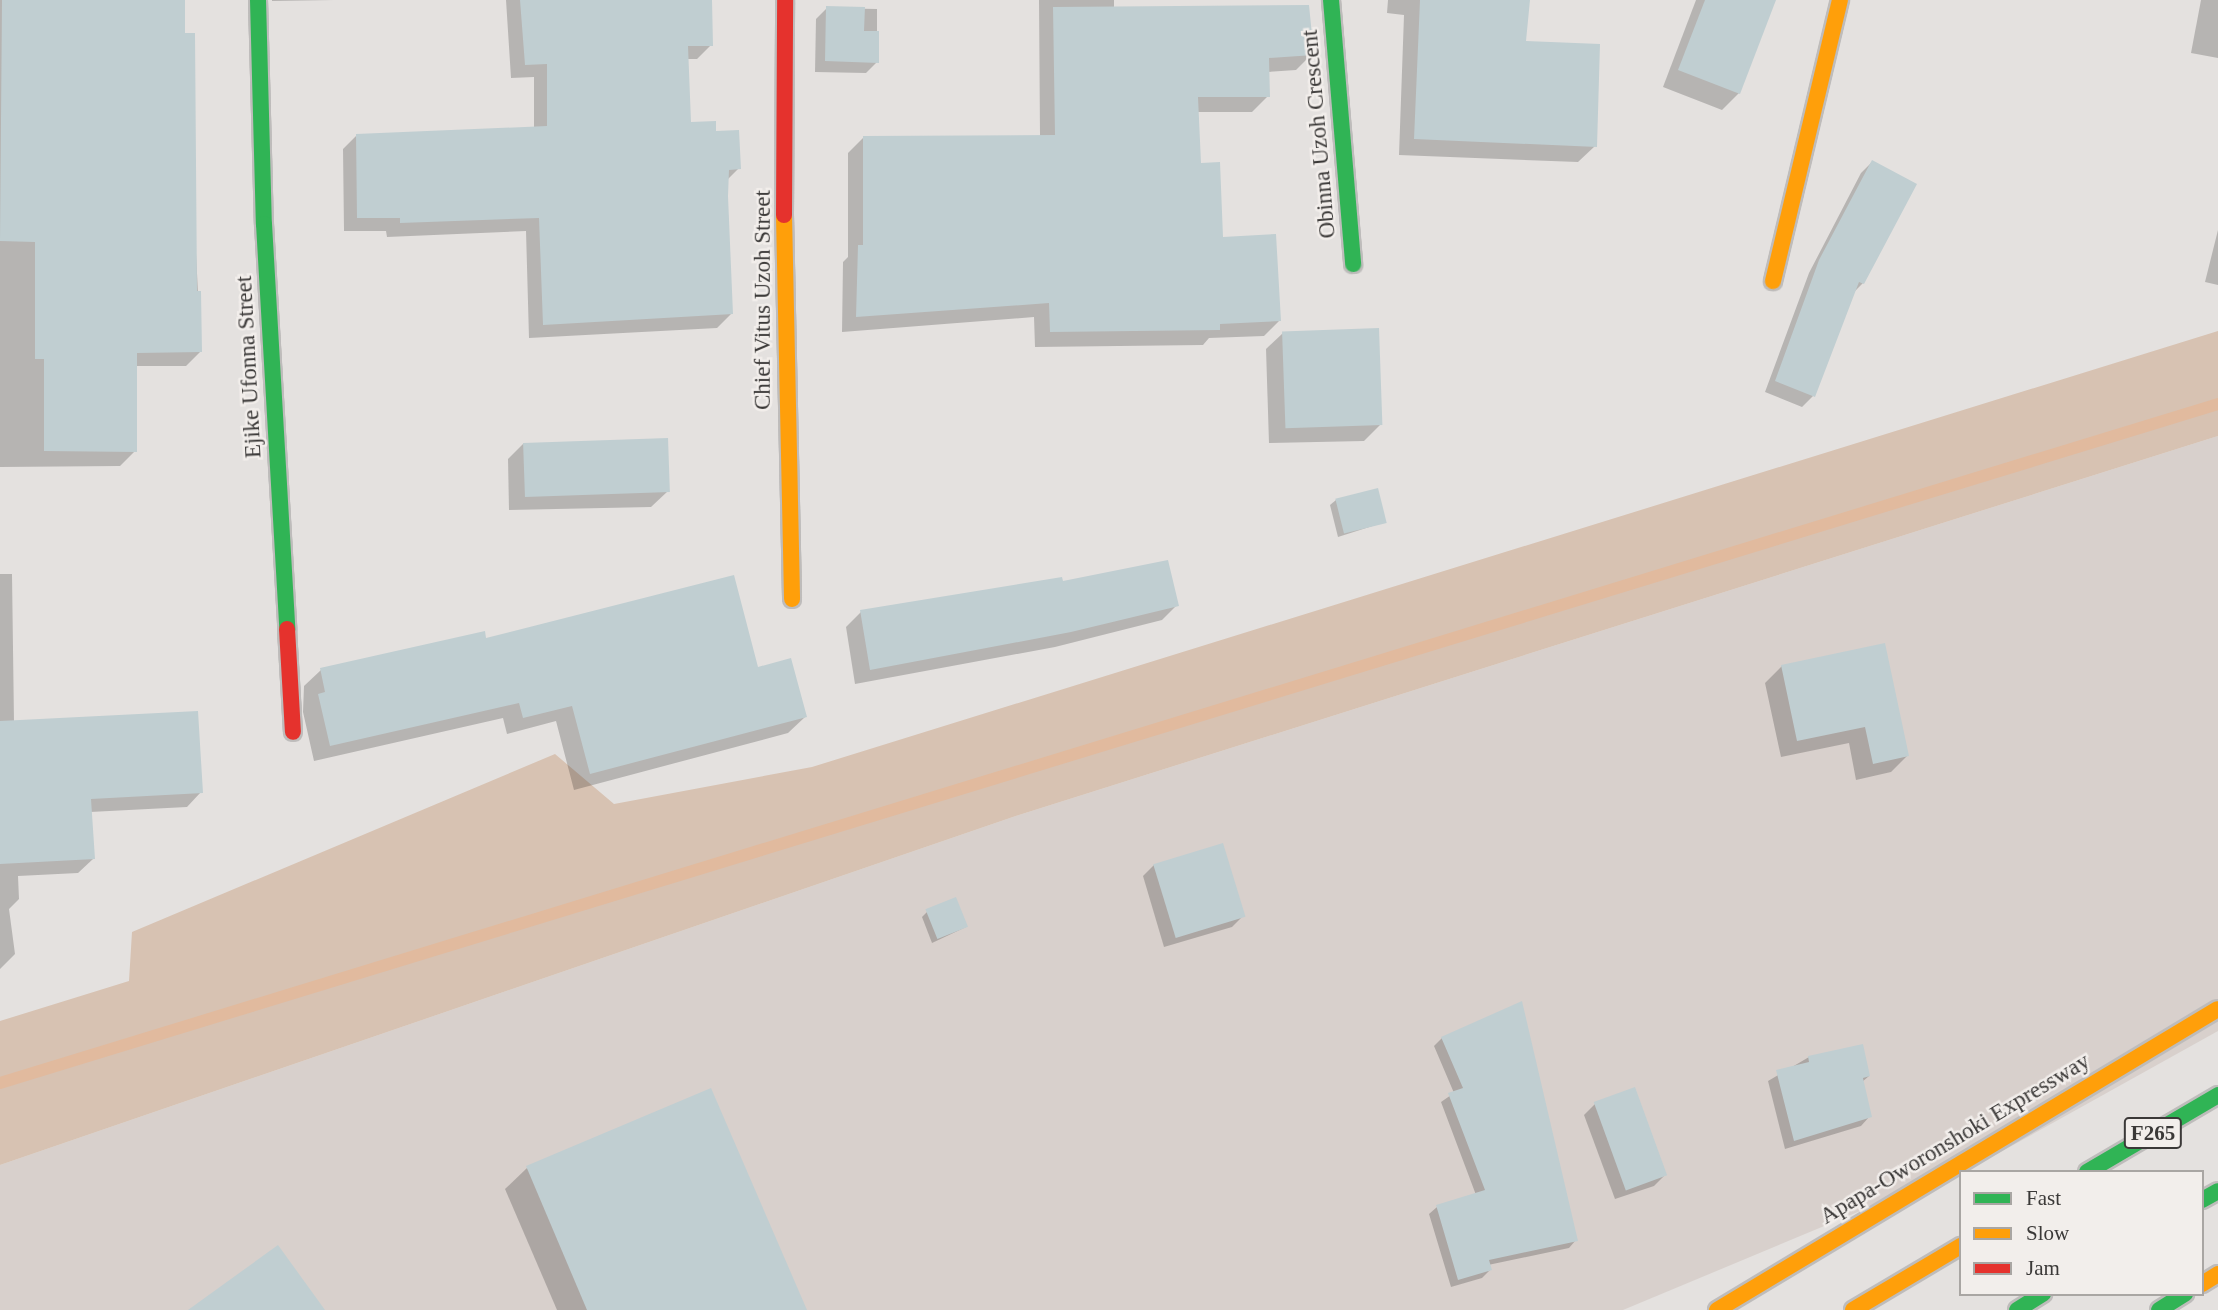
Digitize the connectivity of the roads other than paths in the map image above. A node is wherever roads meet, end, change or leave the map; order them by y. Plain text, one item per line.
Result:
1 (258, 0) edge
2 (785, 0) edge
3 (1331, 0) edge
4 (1840, 0) edge
5 (1353, 264) dead end
6 (1773, 281) dead end
7 (792, 599) dead end
8 (293, 732) dead end
9 (2218, 1009) edge
10 (2218, 1095) edge
11 (2090, 1170) edge
12 (1959, 1247) edge
13 (2040, 1296) edge
14 (2182, 1296) edge
15 (1717, 1310) edge
16 (1853, 1310) edge
17 (2017, 1310) edge
18 (2160, 1310) edge

1 - 8 main road, Ejike Ufonna Street
2 - 7 main road, Chief Vitus Uzoh Street
3 - 5 main road, Obinna Uzoh Crescent
4 - 6 main road
9 - 15 main road, Apapa-Oworonshoki Expressway
10 - 11 main road, F265
12 - 16 main road
13 - 17 main road
14 - 18 main road

